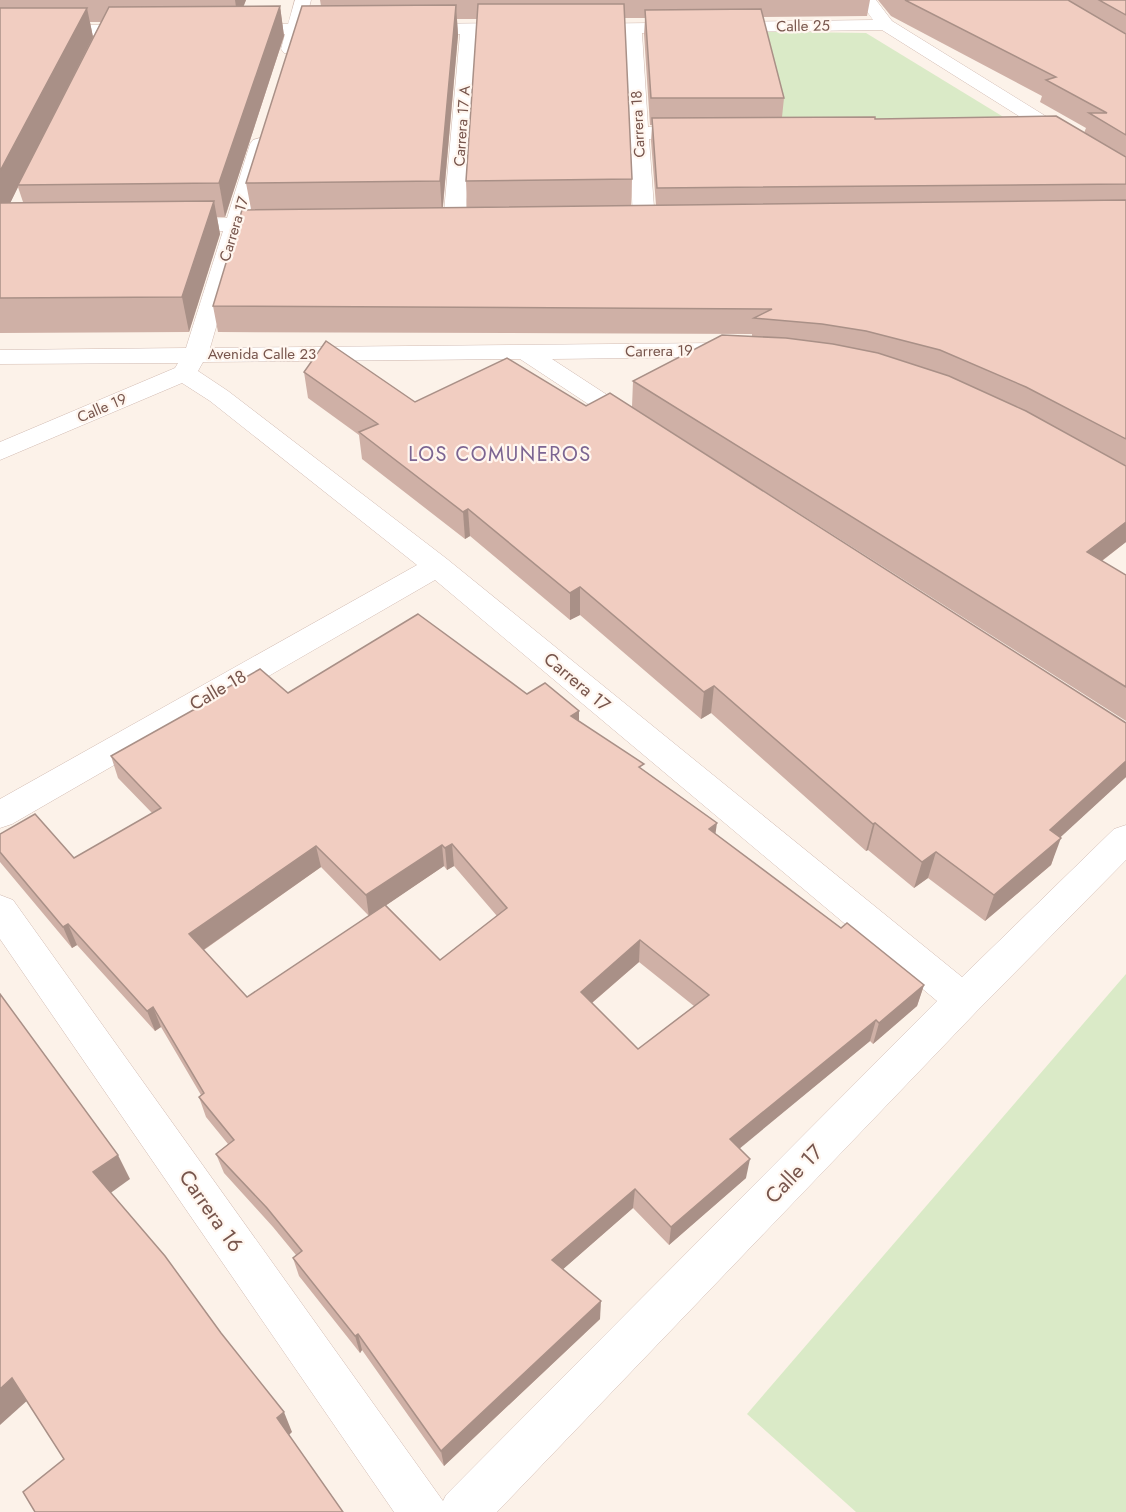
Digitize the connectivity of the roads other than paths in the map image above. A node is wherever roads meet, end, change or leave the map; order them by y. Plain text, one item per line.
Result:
1 (303, 0) edge
2 (867, 0) edge
3 (886, 25) junction
4 (469, 28) junction
5 (539, 28) edge
6 (563, 28) edge
7 (633, 28) junction
8 (297, 29) junction
9 (354, 29) edge
10 (400, 29) edge
11 (0, 30) edge
12 (108, 30) junction
13 (155, 30) edge
14 (226, 30) edge
15 (98, 51) edge
16 (283, 73) edge
17 (266, 127) edge
18 (1021, 131) edge
19 (1057, 131) junction
20 (710, 132) edge
21 (638, 133) junction
22 (1126, 175) edge
23 (620, 221) edge
24 (644, 221) junction
25 (668, 221) edge
26 (478, 222) edge
27 (431, 223) edge
28 (454, 223) junction
29 (235, 224) junction
30 (304, 224) edge
31 (152, 226) edge
32 (525, 352) junction
33 (763, 354) edge
34 (0, 357) edge
35 (190, 364) junction
36 (655, 436) edge
37 (0, 452) edge
38 (437, 566) junction
39 (0, 815) edge
40 (1126, 838) edge
41 (0, 910) edge
42 (963, 1000) junction
43 (423, 1512) edge
44 (463, 1512) edge

1 - 8 street
2 - 3 street
3 - 7 street, Calle 25
3 - 19 street
4 - 5 street
4 - 10 street
4 - 28 street, Carrera 17 A
6 - 7 street, Calle 25
7 - 21 street, Carrera 18
8 - 9 street
8 - 14 street
8 - 16 street
11 - 12 street
12 - 13 street
12 - 15 street
17 - 29 street, Carrera 17
18 - 19 street
19 - 22 street
20 - 21 street
21 - 24 street, Carrera 18
23 - 24 street
24 - 25 street
26 - 28 street
27 - 28 street
29 - 30 street
29 - 31 street
29 - 35 street, Carrera 17
32 - 33 street, Carrera 19
32 - 35 street, Avenida Calle 23
32 - 36 street
34 - 35 street, Avenida Calle 23
35 - 37 street, Calle 19
35 - 38 street, Carrera 17
38 - 39 street, Calle 18
38 - 42 street, Carrera 17
40 - 42 street, Calle 17
41 - 43 street, Carrera 16
42 - 44 street, Calle 17

